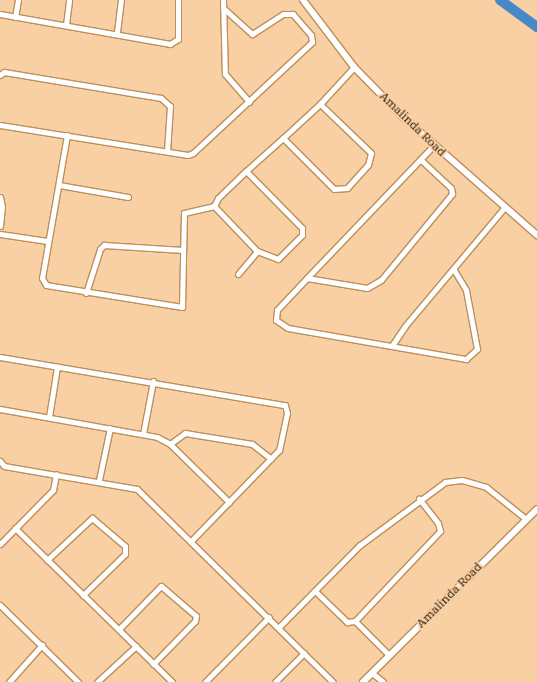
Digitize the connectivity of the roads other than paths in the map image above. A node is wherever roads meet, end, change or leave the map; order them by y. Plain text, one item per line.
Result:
1 (18, 0) edge
2 (69, 0) edge
3 (121, 0) edge
4 (178, 0) edge
5 (223, 0) edge
6 (302, 0) edge
7 (223, 8) junction
8 (0, 14) edge
9 (15, 17) junction
10 (66, 25) junction
11 (117, 32) junction
12 (354, 67) junction
13 (0, 75) edge
14 (249, 102) junction
15 (320, 104) junction
16 (0, 124) edge
17 (67, 135) junction
18 (283, 138) junction
19 (434, 145) junction
20 (167, 151) junction
21 (421, 160) junction
22 (246, 171) junction
23 (59, 185) junction
24 (0, 197) edge
25 (128, 197) dead end
26 (214, 206) junction
27 (505, 207) junction
28 (0, 226) edge
29 (0, 234) edge
30 (537, 235) edge
31 (48, 241) junction
32 (183, 250) junction
33 (257, 251) junction
34 (454, 270) junction
35 (238, 274) dead end
36 (307, 278) junction
37 (86, 293) junction
38 (393, 344) junction
39 (0, 357) edge
40 (57, 367) junction
41 (153, 381) junction
42 (0, 409) edge
43 (49, 417) junction
44 (110, 428) junction
45 (143, 434) junction
46 (170, 444) junction
47 (271, 459) junction
48 (0, 461) edge
49 (4, 466) junction
50 (0, 470) edge
51 (56, 474) junction
52 (99, 480) junction
53 (419, 499) junction
54 (229, 502) junction
55 (537, 509) edge
56 (526, 519) junction
57 (15, 528) junction
58 (190, 541) junction
59 (0, 544) edge
60 (47, 560) junction
61 (315, 591) junction
62 (83, 596) junction
63 (0, 605) edge
64 (269, 617) junction
65 (355, 621) junction
66 (279, 627) junction
67 (119, 629) junction
68 (42, 645) junction
69 (136, 646) junction
70 (304, 653) junction
71 (389, 656) junction
72 (153, 664) junction
73 (372, 673) junction
74 (9, 682) edge
75 (78, 682) edge
76 (97, 682) edge
77 (172, 682) edge
78 (205, 682) edge
79 (275, 682) edge
80 (333, 682) edge
81 (363, 682) edge
82 (383, 682) edge

1 - 9 street
2 - 10 street
3 - 11 street
4 - 11 street
5 - 7 street
6 - 12 street, Amalinda Road
7 - 14 street
7 - 14 street
8 - 9 street
9 - 10 street
10 - 11 street
12 - 15 street
12 - 19 street, Amalinda Road
13 - 20 street
14 - 20 street
15 - 18 street
15 - 18 street
16 - 17 street
17 - 20 street
17 - 23 street
18 - 22 street
19 - 21 street
19 - 27 street, Amalinda Road
21 - 36 street
21 - 36 street
22 - 26 street
22 - 33 street
23 - 25 street
23 - 31 street
24 - 28 street
26 - 32 street
26 - 33 street
27 - 30 street, Amalinda Road
27 - 34 street
29 - 31 street
31 - 37 street
32 - 37 street
32 - 37 street
33 - 35 street
34 - 38 street
34 - 38 street
36 - 38 street
39 - 40 street
40 - 41 street
40 - 43 street
41 - 45 street
41 - 47 street
42 - 43 street
43 - 44 street
44 - 45 street
44 - 52 street
45 - 46 street
46 - 47 street
46 - 54 street
47 - 54 street
48 - 49 street
49 - 50 street
49 - 51 street
51 - 52 street
51 - 57 street
52 - 58 street
53 - 56 street
53 - 61 street
53 - 65 street
54 - 58 street
55 - 56 street, Amalinda Road
56 - 71 street, Amalinda Road
57 - 59 street
57 - 60 street
58 - 64 street
60 - 62 street
60 - 62 street
61 - 65 street
61 - 66 street
62 - 67 street
63 - 68 street
64 - 66 street
64 - 78 street
65 - 71 street
66 - 70 street
67 - 69 street
67 - 72 street
68 - 74 street
68 - 75 street
69 - 72 street
69 - 76 street
70 - 79 street
70 - 80 street
71 - 73 street, Amalinda Road
72 - 77 street
73 - 81 street, Amalinda Road
73 - 82 street

